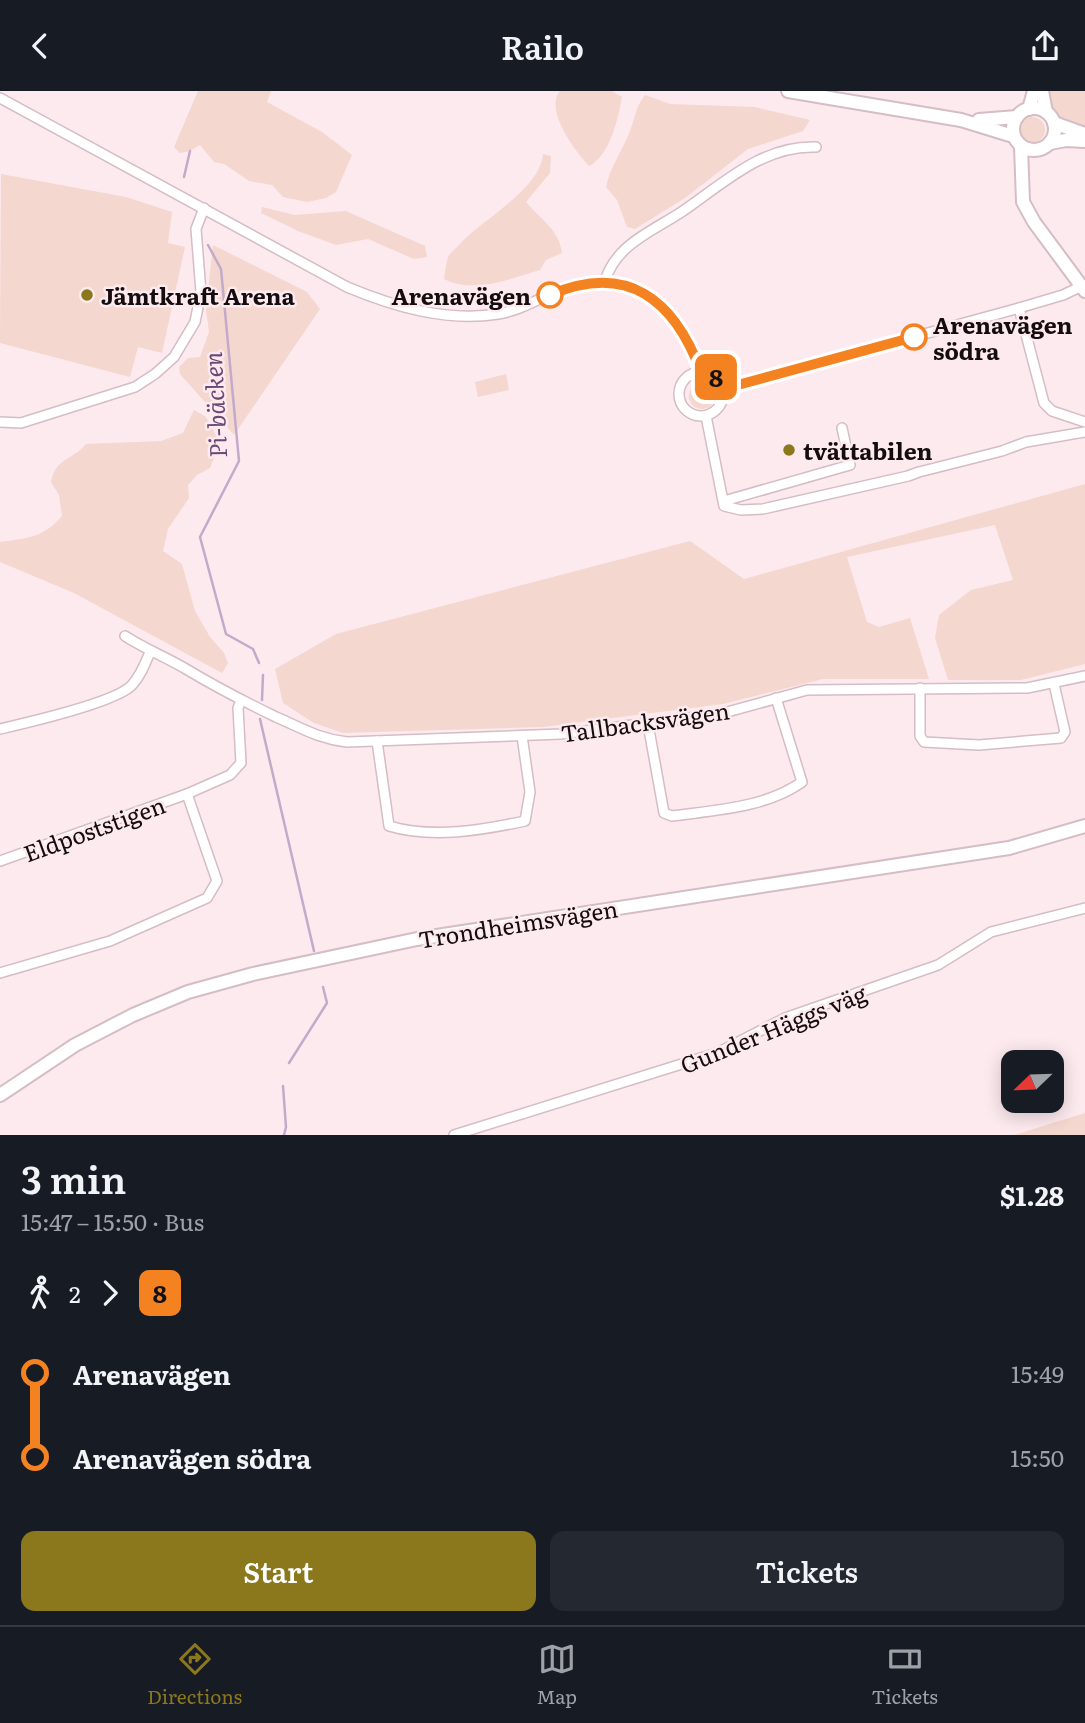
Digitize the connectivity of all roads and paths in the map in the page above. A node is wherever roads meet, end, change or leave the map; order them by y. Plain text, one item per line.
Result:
1 (788, 91) edge
2 (1034, 91) edge
3 (1042, 91) edge
4 (858, 96) edge
5 (0, 97) edge
6 (1029, 109) junction
7 (1046, 112) junction
8 (1017, 117) junction
9 (965, 121) junction
10 (1054, 123) junction
11 (1085, 134) edge
12 (1017, 141) junction
13 (1085, 141) edge
14 (1050, 143) junction
15 (816, 146) dead end
16 (1038, 150) junction
17 (1023, 176) junction
18 (204, 208) junction
19 (605, 281) junction
20 (1084, 287) edge
21 (1019, 309) junction
22 (701, 372) junction
23 (723, 389) junction
24 (706, 416) junction
25 (0, 422) edge
26 (1085, 422) edge
27 (842, 428) dead end
28 (1085, 432) edge
29 (723, 497) junction
30 (125, 636) dead end
31 (150, 652) junction
32 (1085, 676) edge
33 (1054, 684) junction
34 (920, 688) junction
35 (776, 698) junction
36 (239, 704) junction
37 (648, 725) junction
38 (0, 729) edge
39 (522, 736) junction
40 (377, 741) junction
41 (187, 794) junction
42 (1085, 826) edge
43 (1063, 834) junction
44 (1085, 836) edge
45 (0, 861) edge
46 (1085, 908) edge
47 (0, 973) edge
48 (0, 1095) edge
49 (454, 1135) edge

1 - 4 main road
2 - 6 main road
3 - 7 main road
4 - 9 main road
5 - 18 street
6 - 7 main road
6 - 8 main road
7 - 10 main road
8 - 9 main road
8 - 12 main road
9 - 12 main road
10 - 11 main road
10 - 14 main road
12 - 16 main road
12 - 17 main road
13 - 14 main road
14 - 16 main road
15 - 19 street
16 - 17 main road
17 - 20 main road
18 - 19 street
18 - 25 street
19 - 22 street
20 - 21 street
21 - 23 street
21 - 26 street
22 - 23 street
22 - 24 street
23 - 24 street
24 - 29 street
27 - 29 street
28 - 29 street
30 - 31 street, Tallbacksvägen
31 - 36 street, Tallbacksvägen
31 - 38 street
32 - 33 street, Tallbacksvägen
33 - 34 street, Tallbacksvägen
33 - 34 street
34 - 35 street, Tallbacksvägen
35 - 37 street, Tallbacksvägen
35 - 37 street
36 - 40 street, Tallbacksvägen
36 - 41 street, Eldpoststigen
37 - 39 street, Tallbacksvägen
39 - 40 street, Tallbacksvägen
39 - 40 street
41 - 45 street, Eldpoststigen
41 - 47 street, Eldpoststigen
42 - 43 main road, Trondheimsvägen
43 - 44 main road, Trondheimsvägen
43 - 48 main road, Trondheimsvägen
46 - 49 street, Gunder Häggs väg

